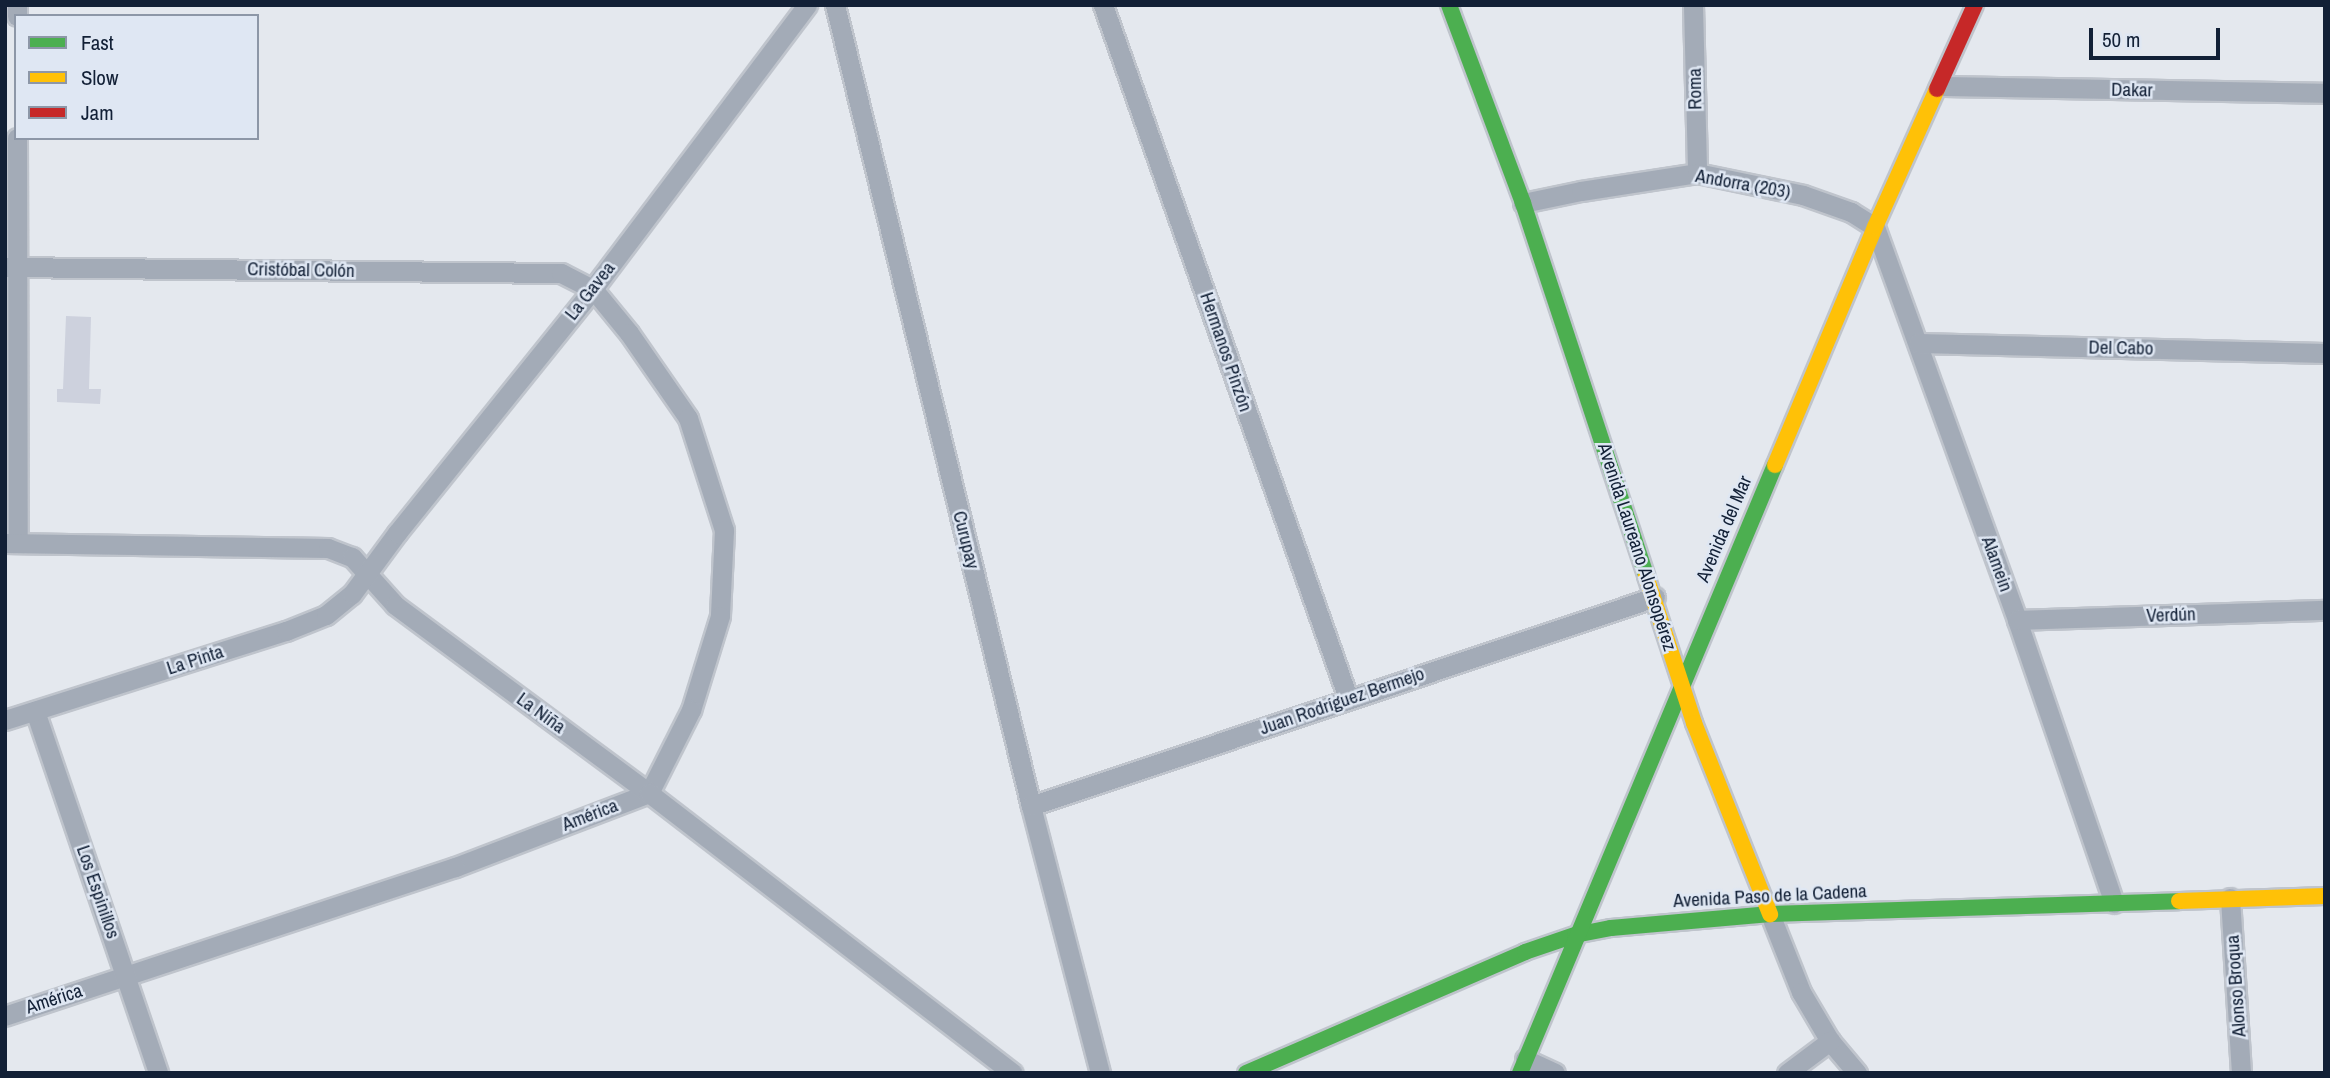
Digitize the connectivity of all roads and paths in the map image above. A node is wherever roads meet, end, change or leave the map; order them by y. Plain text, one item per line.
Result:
1 (807, 5) edge
2 (835, 5) edge
3 (1104, 5) edge
4 (1449, 5) edge
5 (1693, 5) edge
6 (1975, 5) edge
7 (1940, 86) junction
8 (2325, 93) edge
9 (17, 140) edge
10 (1697, 173) junction
11 (1523, 203) junction
12 (1875, 227) junction
13 (11, 268) edge
14 (593, 289) junction
15 (1918, 343) junction
16 (2325, 353) edge
17 (12, 543) edge
18 (369, 574) junction
19 (1654, 597) junction
20 (2325, 610) edge
21 (2017, 620) junction
22 (1681, 683) junction
23 (1348, 698) junction
24 (35, 711) junction
25 (5, 720) edge
26 (649, 793) junction
27 (1031, 806) junction
28 (2325, 896) edge
29 (2230, 898) junction
30 (2114, 903) junction
31 (1770, 914) junction
32 (1575, 935) junction
33 (127, 976) junction
34 (5, 1016) edge
35 (1830, 1041) junction
36 (1523, 1066) edge
37 (158, 1073) edge
38 (1013, 1073) edge
39 (1100, 1073) edge
40 (1246, 1073) edge
41 (1555, 1073) edge
42 (1787, 1073) edge
43 (1857, 1073) edge
44 (2241, 1073) edge

1 - 14 street, La Gavea
2 - 27 street, Curupay
3 - 23 street, Hermanos Pinzón
4 - 11 street, Avenida Laureano Alonsopérez
5 - 10 street, Roma
6 - 7 street, Avenida del Mar
7 - 8 street, Dakar
7 - 12 street, Avenida del Mar
9 - 13 street
10 - 11 street, Andorra (203)
10 - 12 street, Andorra (203)
11 - 19 street, Avenida Laureano Alonsopérez
12 - 15 street, Alamein
12 - 22 street, Avenida del Mar
13 - 14 street, Cristóbal Colón
13 - 17 street
14 - 18 street, La Gavea
14 - 26 street
15 - 16 street, Del Cabo
15 - 21 street, Alamein
17 - 18 street, La Niña
18 - 24 street, La Pinta
18 - 26 street, La Niña
19 - 22 street, Avenida Laureano Alonsopérez
19 - 23 street, Juan Rodríguez Bermejo
20 - 21 street, Verdún
21 - 30 street, Alamein
22 - 31 street, Avenida Laureano Alonsopérez
22 - 32 street, Avenida del Mar
23 - 27 street, Juan Rodríguez Bermejo
24 - 25 street, La Pinta
24 - 33 street, Los Espinillos
26 - 33 street, América
26 - 38 street, La Niña
27 - 39 street, Curupay
28 - 29 street, Avenida Paso de la Cadena
29 - 30 street, Avenida Paso de la Cadena
29 - 44 street, Alonso Broqua
30 - 31 street, Avenida Paso de la Cadena
31 - 32 street, Avenida Paso de la Cadena
31 - 35 street, Avenida Laureano Alonsopérez
32 - 36 street, Avenida del Mar
32 - 40 street, Avenida Paso de la Cadena
33 - 34 street, América
33 - 37 street, Los Espinillos
35 - 42 street
35 - 43 street, Avenida Laureano Alonsopérez
36 - 41 street

